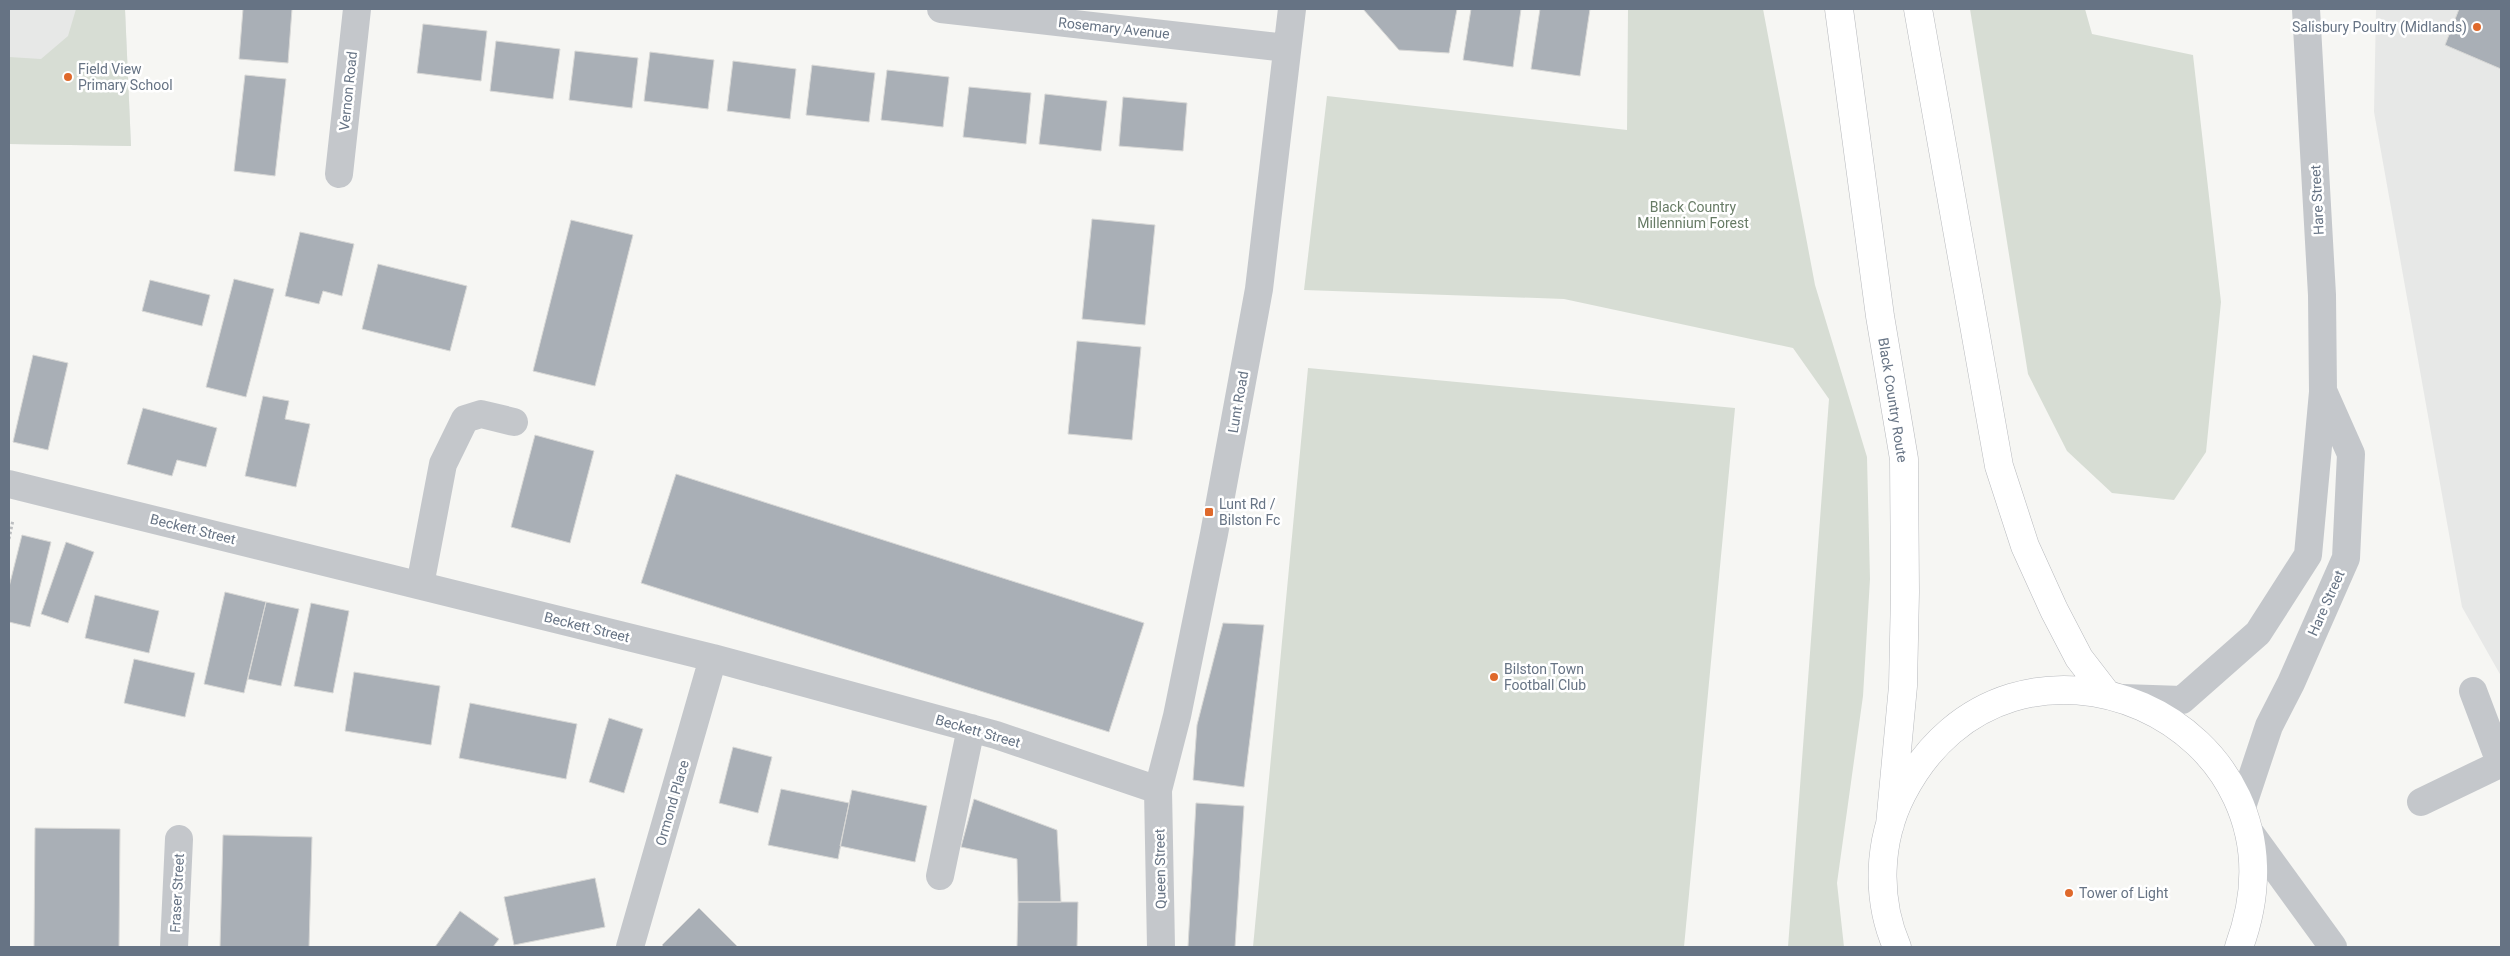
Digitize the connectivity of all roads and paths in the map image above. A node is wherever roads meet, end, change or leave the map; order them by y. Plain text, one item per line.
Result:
1 (357, 9) edge
2 (941, 9) edge
3 (1292, 9) edge
4 (1839, 9) edge
5 (1918, 9) edge
6 (2306, 9) edge
7 (1287, 48) junction
8 (339, 174) dead end
9 (2323, 392) junction
10 (514, 422) dead end
11 (9, 484) edge
12 (420, 585) junction
13 (713, 658) junction
14 (2473, 691) dead end
15 (2114, 695) junction
16 (970, 728) junction
17 (2501, 764) edge
18 (1158, 790) junction
19 (2421, 802) dead end
20 (2245, 819) junction
21 (1890, 824) junction
22 (179, 839) dead end
23 (940, 876) dead end
24 (174, 947) edge
25 (630, 947) edge
26 (1162, 947) edge
27 (1897, 947) edge
28 (2239, 947) edge
29 (2333, 947) edge

1 - 8 street, Vernon Road
2 - 7 street, Rosemary Avenue
3 - 7 street, Lunt Road
4 - 21 highway, Black Country Route
5 - 15 highway
6 - 9 street, Hare Street
7 - 18 street, Lunt Road
9 - 15 street, Hare Street
9 - 20 street, Hare Street
10 - 12 street
11 - 12 street, Beckett Street
12 - 13 street, Beckett Street
13 - 16 street, Beckett Street
13 - 25 street, Ormond Place
14 - 17 street
15 - 20 highway
15 - 21 highway
16 - 18 street, Beckett Street
16 - 23 street
17 - 19 street
18 - 26 street, Queen Street
20 - 28 highway
20 - 29 street
21 - 27 highway
22 - 24 street, Fraser Street

